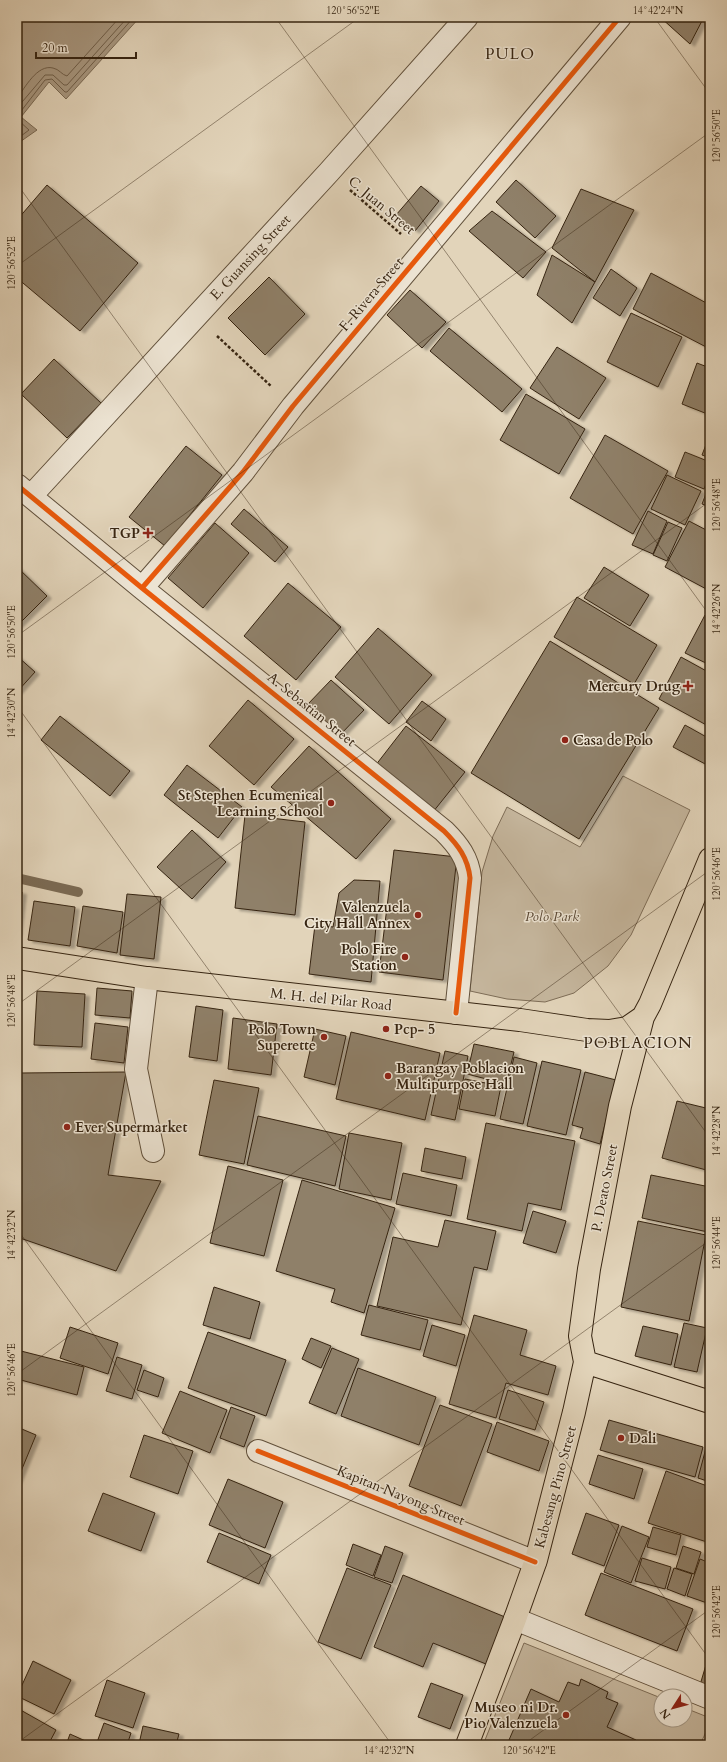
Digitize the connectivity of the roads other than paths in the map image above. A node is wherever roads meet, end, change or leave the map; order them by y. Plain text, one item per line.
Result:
1 (467, 17) edge
2 (620, 17) edge
3 (24, 490) edge
4 (142, 588) junction
5 (710, 859) edge
6 (17, 958) edge
7 (147, 978) junction
8 (456, 1013) junction
9 (643, 1017) junction
10 (153, 1151) dead end
11 (586, 1362) junction
12 (710, 1402) edge
13 (258, 1451) dead end
14 (534, 1562) junction
15 (515, 1619) junction
16 (710, 1698) edge
17 (467, 1745) edge

1 - 3 street, E. Guansing Street
2 - 4 street, F. Rivera Street
3 - 4 street, A. Sebastian Street
4 - 8 street, A. Sebastian Street
5 - 9 main road, P. Deato Street
6 - 7 main road, M. H. del Pilar Road
7 - 8 main road, M. H. del Pilar Road
7 - 10 street
8 - 9 main road, M. H. del Pilar Road
9 - 11 main road, P. Deato Street
11 - 12 main road
11 - 14 main road, Kabesang Pino Street
13 - 14 street, Kapitan Nayong Street
14 - 15 main road, Kabesang Pino Street
15 - 16 street
15 - 17 main road, Kabesang Pino Street

